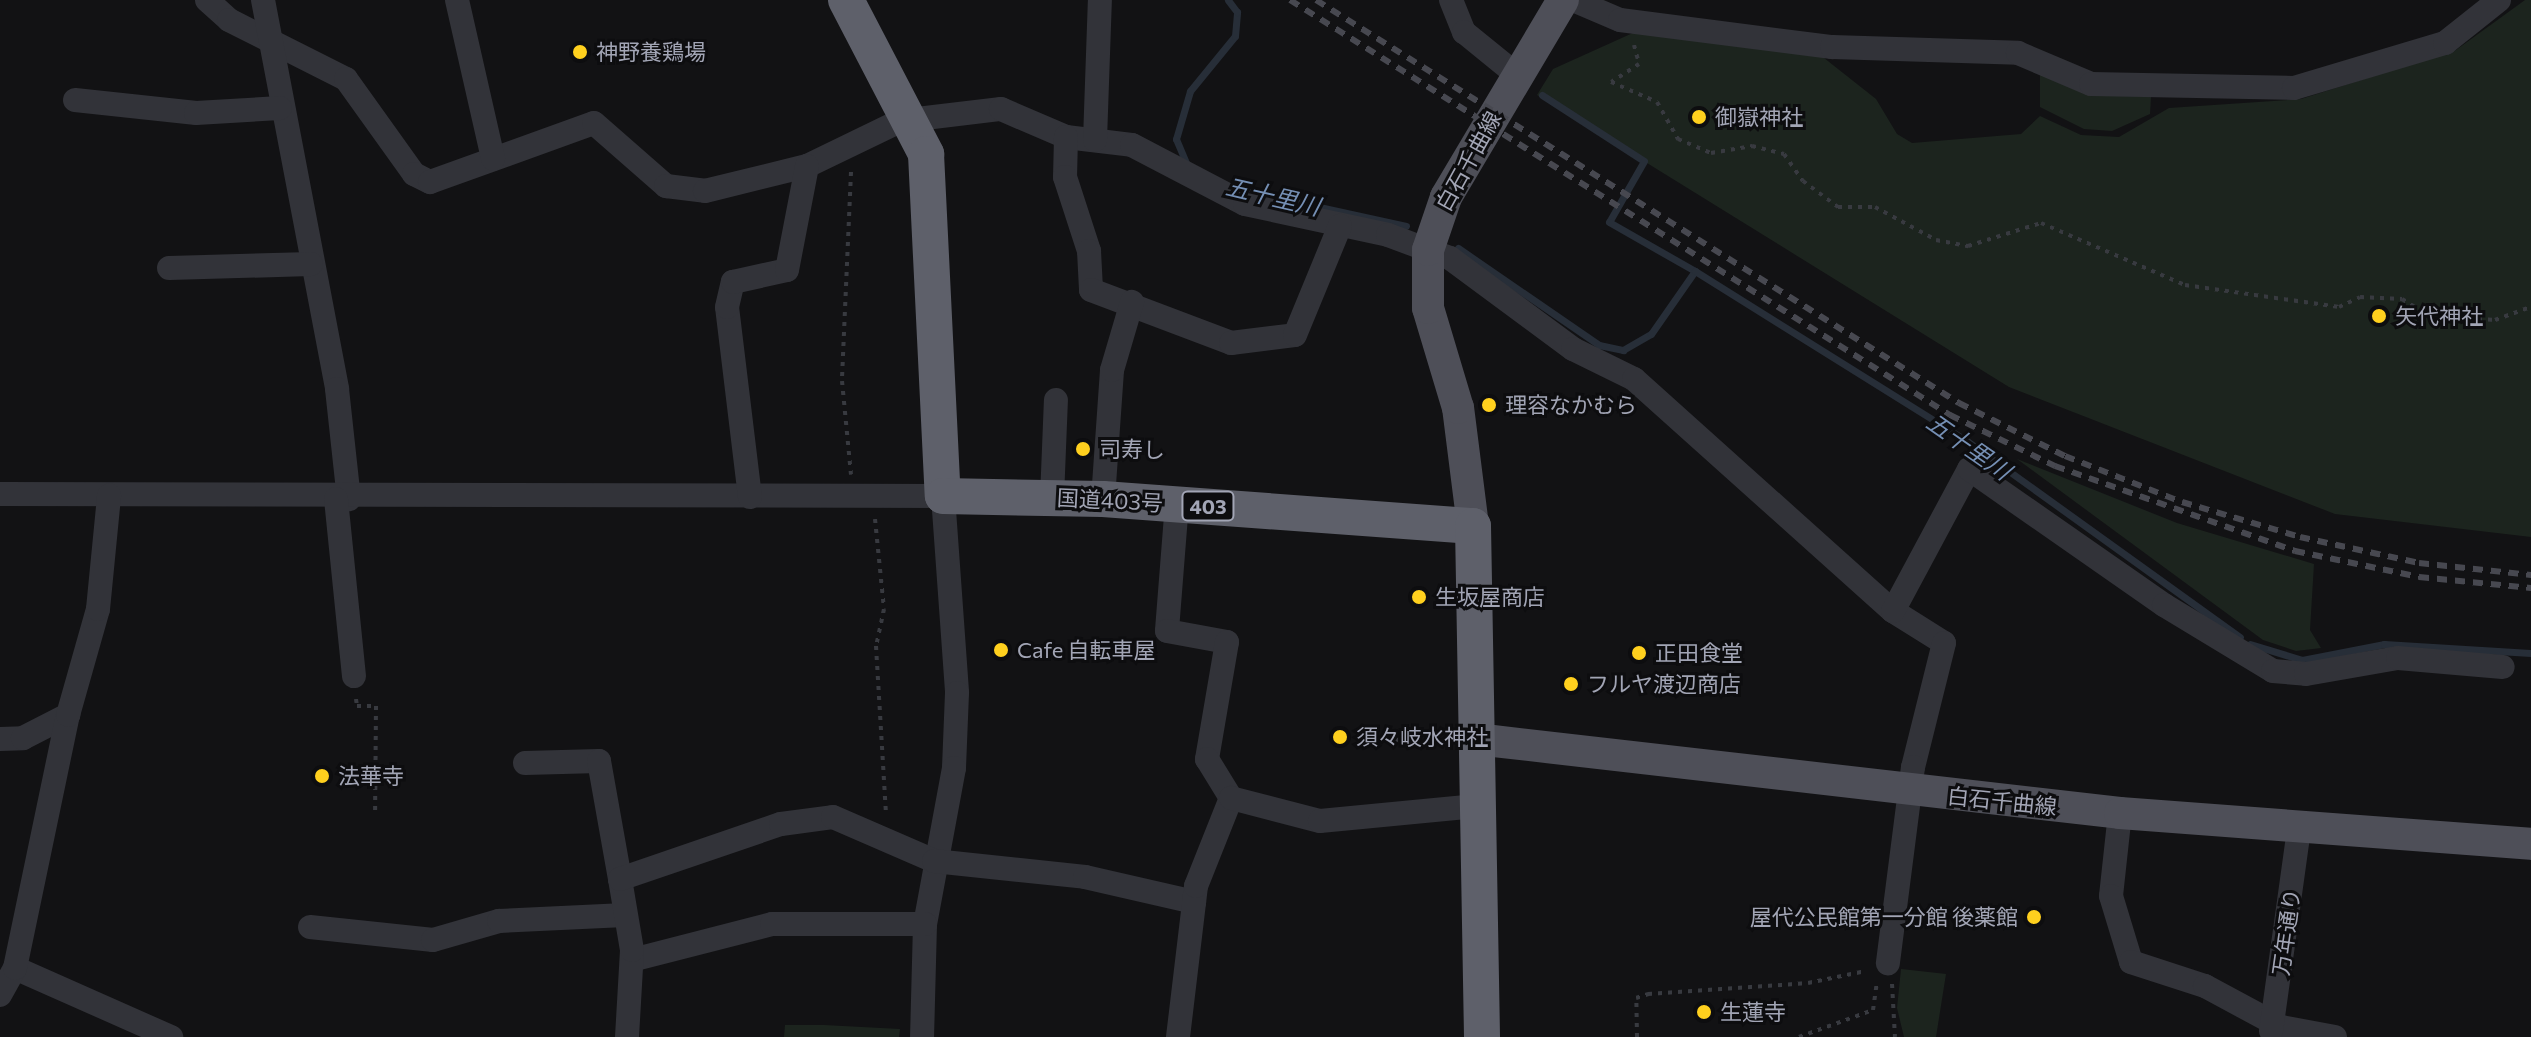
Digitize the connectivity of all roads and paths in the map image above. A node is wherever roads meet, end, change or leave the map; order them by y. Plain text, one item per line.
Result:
1 (207, 0) edge
2 (263, 0) edge
3 (457, 0) edge
4 (846, 0) edge
5 (1100, 0) edge
6 (1451, 0) edge
7 (1563, 0) edge
8 (1573, 0) edge
9 (2499, 0) edge
10 (1620, 20) junction
11 (266, 35) junction
12 (1517, 75) junction
13 (75, 100) dead end
14 (280, 108) junction
15 (912, 118) junction
16 (1066, 137) junction
17 (1095, 140) junction
18 (851, 142) junction
19 (493, 159) junction
20 (807, 166) junction
21 (1340, 226) junction
22 (1428, 250) junction
23 (311, 264) junction
24 (169, 268) dead end
25 (1132, 302) junction
26 (2531, 307) edge
27 (1056, 400) dead end
28 (0, 494) edge
29 (109, 496) junction
30 (943, 496) junction
31 (750, 497) junction
32 (863, 497) junction
33 (1052, 498) junction
34 (342, 499) junction
35 (1103, 499) junction
36 (1177, 503) junction
37 (1473, 526) junction
38 (1893, 611) junction
39 (2503, 667) dead end
40 (354, 676) joint
41 (68, 715) junction
42 (1364, 737) dead end
43 (0, 739) edge
44 (1462, 741) junction
45 (525, 763) dead end
46 (1914, 791) junction
47 (1231, 798) junction
48 (1476, 806) junction
49 (2120, 813) junction
50 (375, 814) dead end
51 (2299, 828) junction
52 (888, 842) junction
53 (2531, 844) edge
54 (934, 861) junction
55 (620, 879) junction
56 (1194, 902) junction
57 (625, 915) junction
58 (925, 924) junction
59 (310, 927) dead end
60 (11, 956) edge
61 (632, 960) junction
62 (1888, 963) joint
63 (0, 995) edge
64 (2272, 1028) edge
65 (171, 1037) edge
66 (627, 1037) edge
67 (922, 1037) edge
68 (1178, 1037) edge
69 (1482, 1037) edge
70 (1637, 1037) edge
71 (1799, 1037) edge
72 (1895, 1037) edge
73 (2335, 1037) edge

1 - 11 street
2 - 11 street
3 - 19 street
4 - 15 highway
5 - 17 street
6 - 12 street
7 - 12 main road, 白石千曲線
8 - 10 street
9 - 10 street
10 - 26 path
11 - 14 street
11 - 19 street
12 - 22 main road, 白石千曲線
13 - 14 street
14 - 23 street
15 - 16 street
15 - 18 street
15 - 30 highway
16 - 17 street
16 - 25 street
17 - 21 street
18 - 20 street
18 - 32 path
19 - 20 street
20 - 31 street
21 - 22 street
21 - 25 street
22 - 37 main road, 白石千曲線
22 - 38 street
23 - 24 street
23 - 34 street
25 - 35 street
27 - 33 street
28 - 29 street
29 - 34 street
29 - 41 street
30 - 32 street
30 - 33 highway, 国道403号 / 403
30 - 54 street
31 - 32 street
31 - 34 street
32 - 52 path
33 - 35 highway, 国道403号 / 403
34 - 40 street
35 - 36 highway, 国道403号 / 403
36 - 37 highway, 国道403号 / 403
36 - 47 street
37 - 44 highway
38 - 39 street
38 - 46 street
40 - 50 path
41 - 43 street
41 - 60 street
42 - 44 path
44 - 46 main road, 白石千曲線
44 - 48 highway
45 - 55 street
46 - 49 main road, 白石千曲線
46 - 62 street
47 - 48 street
47 - 56 street
48 - 69 highway
49 - 51 main road, 白石千曲線
49 - 64 street
51 - 53 main road, 白石千曲線
51 - 64 street, 万年通り
52 - 54 street
52 - 55 street
54 - 56 street
54 - 58 street
55 - 57 street
56 - 68 street
57 - 59 street
57 - 61 street
58 - 61 street
58 - 67 street
60 - 63 street
60 - 65 street
61 - 66 street
62 - 72 path
64 - 73 street
70 - 71 path

